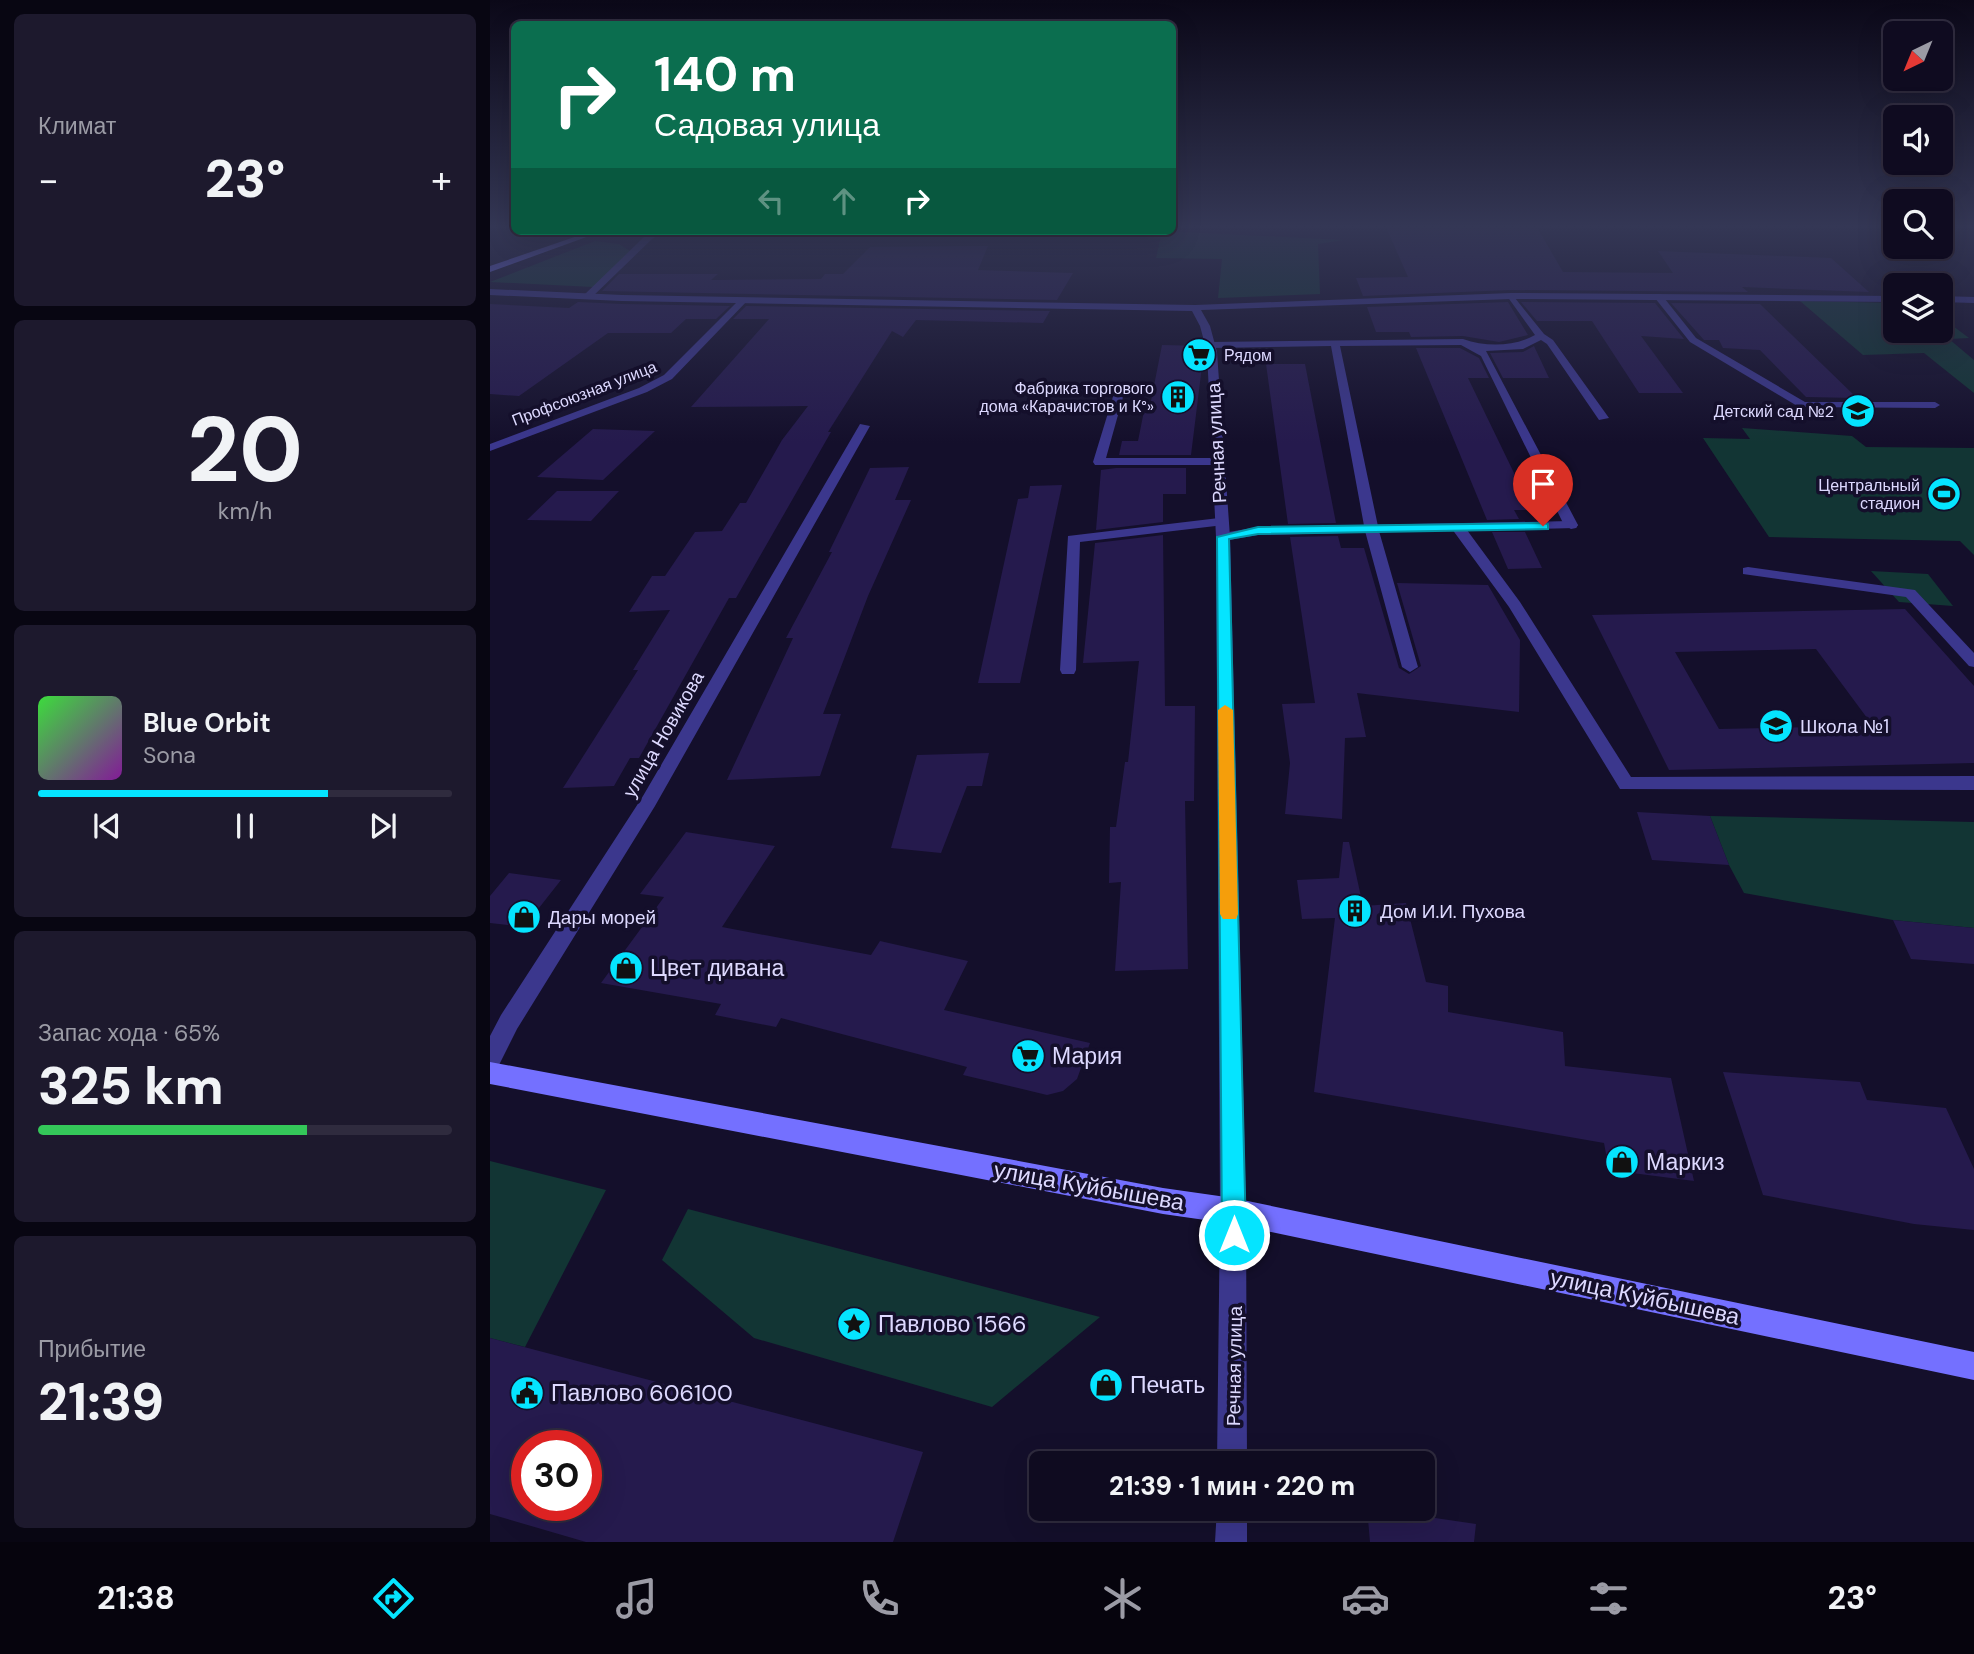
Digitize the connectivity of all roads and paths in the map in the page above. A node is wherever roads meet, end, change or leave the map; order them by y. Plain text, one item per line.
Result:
1 (690, 299) edge
2 (1433, 299) edge
3 (1513, 299) edge
4 (1660, 299) edge
5 (1953, 299) edge
6 (1974, 299) edge
7 (744, 300) junction
8 (1195, 308) junction
9 (1541, 336) junction
10 (1335, 344) junction
11 (1210, 345) junction
12 (1477, 348) junction
13 (1120, 390) dead end
14 (1935, 405) dead end
15 (1603, 418) dead end
16 (864, 425) dead end
17 (490, 448) edge
18 (1216, 462) junction
19 (1460, 528) junction
20 (1221, 530) junction
21 (1371, 531) junction
22 (1748, 571) dead end
23 (1974, 662) edge
24 (1410, 667) dead end
25 (1068, 670) dead end
26 (1974, 783) edge
27 (490, 1059) edge
28 (490, 1073) edge
29 (1233, 1211) junction
30 (1974, 1366) edge
31 (1232, 1451) edge
32 (1232, 1521) edge
33 (1231, 1542) edge

1 - 7 street
2 - 8 street
3 - 9 street
4 - 14 street
5 - 6 street
7 - 8 street
7 - 17 street, Профсоюзная улица
8 - 11 street, Речная улица
9 - 12 street
9 - 15 street
10 - 11 street
10 - 12 street
10 - 21 street
11 - 18 street, Речная улица
12 - 19 street
13 - 18 street
16 - 27 street, улица Новикова
18 - 20 street, Речная улица
19 - 21 street
19 - 26 street
20 - 21 street
20 - 25 street
20 - 29 street, Речная улица
21 - 24 street
22 - 23 street
28 - 29 main road, улица Куйбышева
29 - 30 main road, улица Куйбышева
29 - 31 street, Речная улица
32 - 33 street

